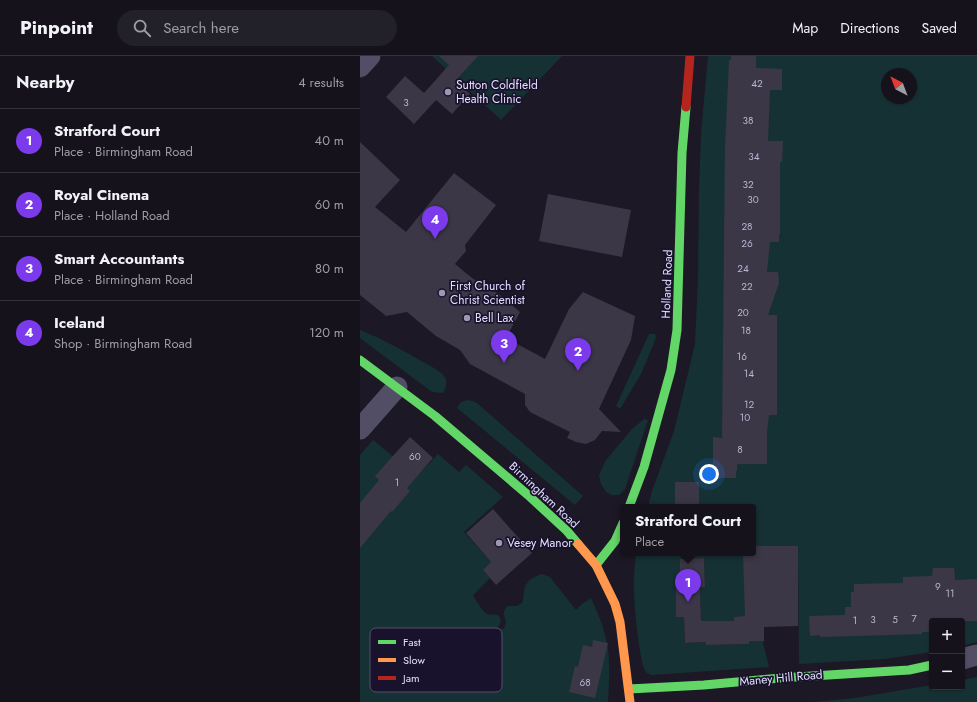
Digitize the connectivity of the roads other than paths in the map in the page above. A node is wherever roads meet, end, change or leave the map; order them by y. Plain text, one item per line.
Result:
1 (370, 56) edge
2 (690, 56) edge
3 (360, 67) edge
4 (360, 360) edge
5 (397, 387) junction
6 (360, 428) edge
7 (630, 504) edge
8 (620, 530) edge
9 (596, 565) junction
10 (977, 655) edge
11 (965, 658) edge
12 (929, 666) edge
13 (629, 689) junction
14 (630, 702) edge

1 - 3 street
2 - 7 street, Holland Road
4 - 5 street, Birmingham Road
5 - 6 street
5 - 9 street, Birmingham Road
8 - 9 street
9 - 13 street, Birmingham Road
10 - 11 street
12 - 13 street, Maney Hill Road
13 - 14 street, Birmingham Road

